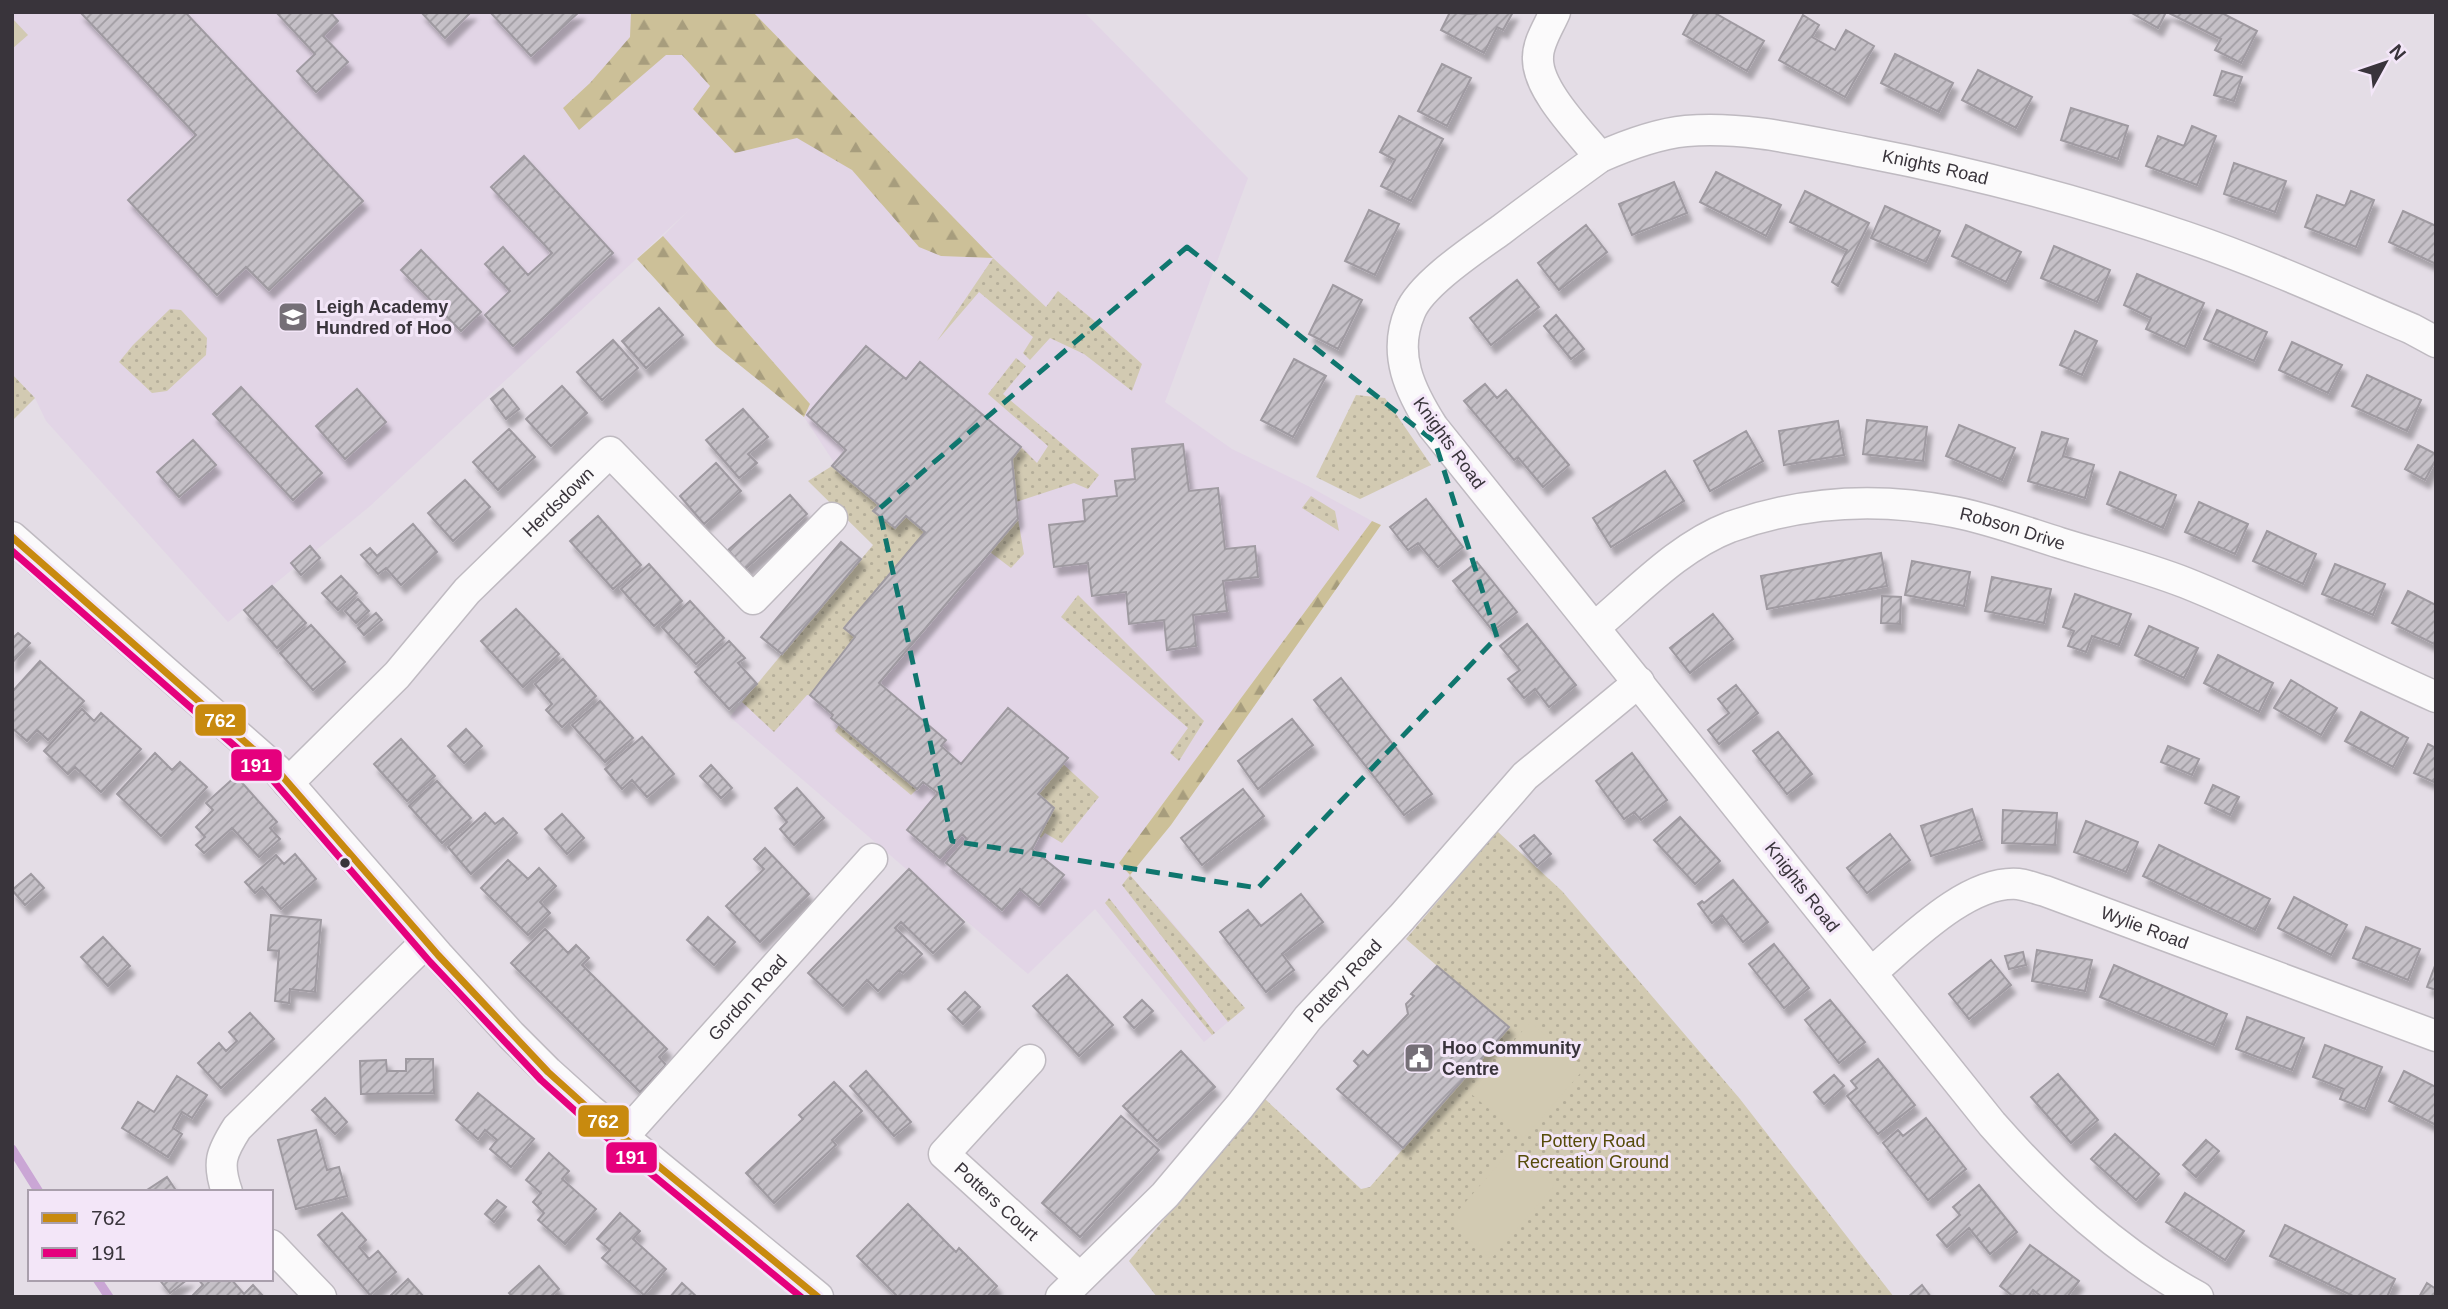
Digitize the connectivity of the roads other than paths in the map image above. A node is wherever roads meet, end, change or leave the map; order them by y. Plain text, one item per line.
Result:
1 (1555, 12) edge
2 (1600, 157) junction
3 (2436, 342) edge
4 (832, 518) dead end
5 (12, 537) edge
6 (1595, 627) junction
7 (1640, 682) junction
8 (2436, 697) edge
9 (288, 783) junction
10 (872, 859) dead end
11 (426, 942) junction
12 (1871, 973) junction
13 (2436, 1036) edge
14 (1030, 1060) dead end
15 (624, 1137) junction
16 (226, 1190) edge
17 (273, 1247) edge
18 (1071, 1287) edge
19 (321, 1297) edge
20 (818, 1297) edge
21 (2198, 1297) edge

1 - 2 street
2 - 3 street, Knights Road
2 - 6 street, Knights Road
4 - 9 street, Herdsdown
5 - 9 street
6 - 7 street, Knights Road
6 - 8 street, Robson Drive
7 - 12 street, Knights Road
7 - 18 street, Pottery Road
9 - 11 street
10 - 15 street, Gordon Road
11 - 15 street
11 - 16 street
12 - 13 street, Wylie Road
12 - 21 street, Knights Road
14 - 18 street, Potters Court
15 - 20 street
17 - 19 street

